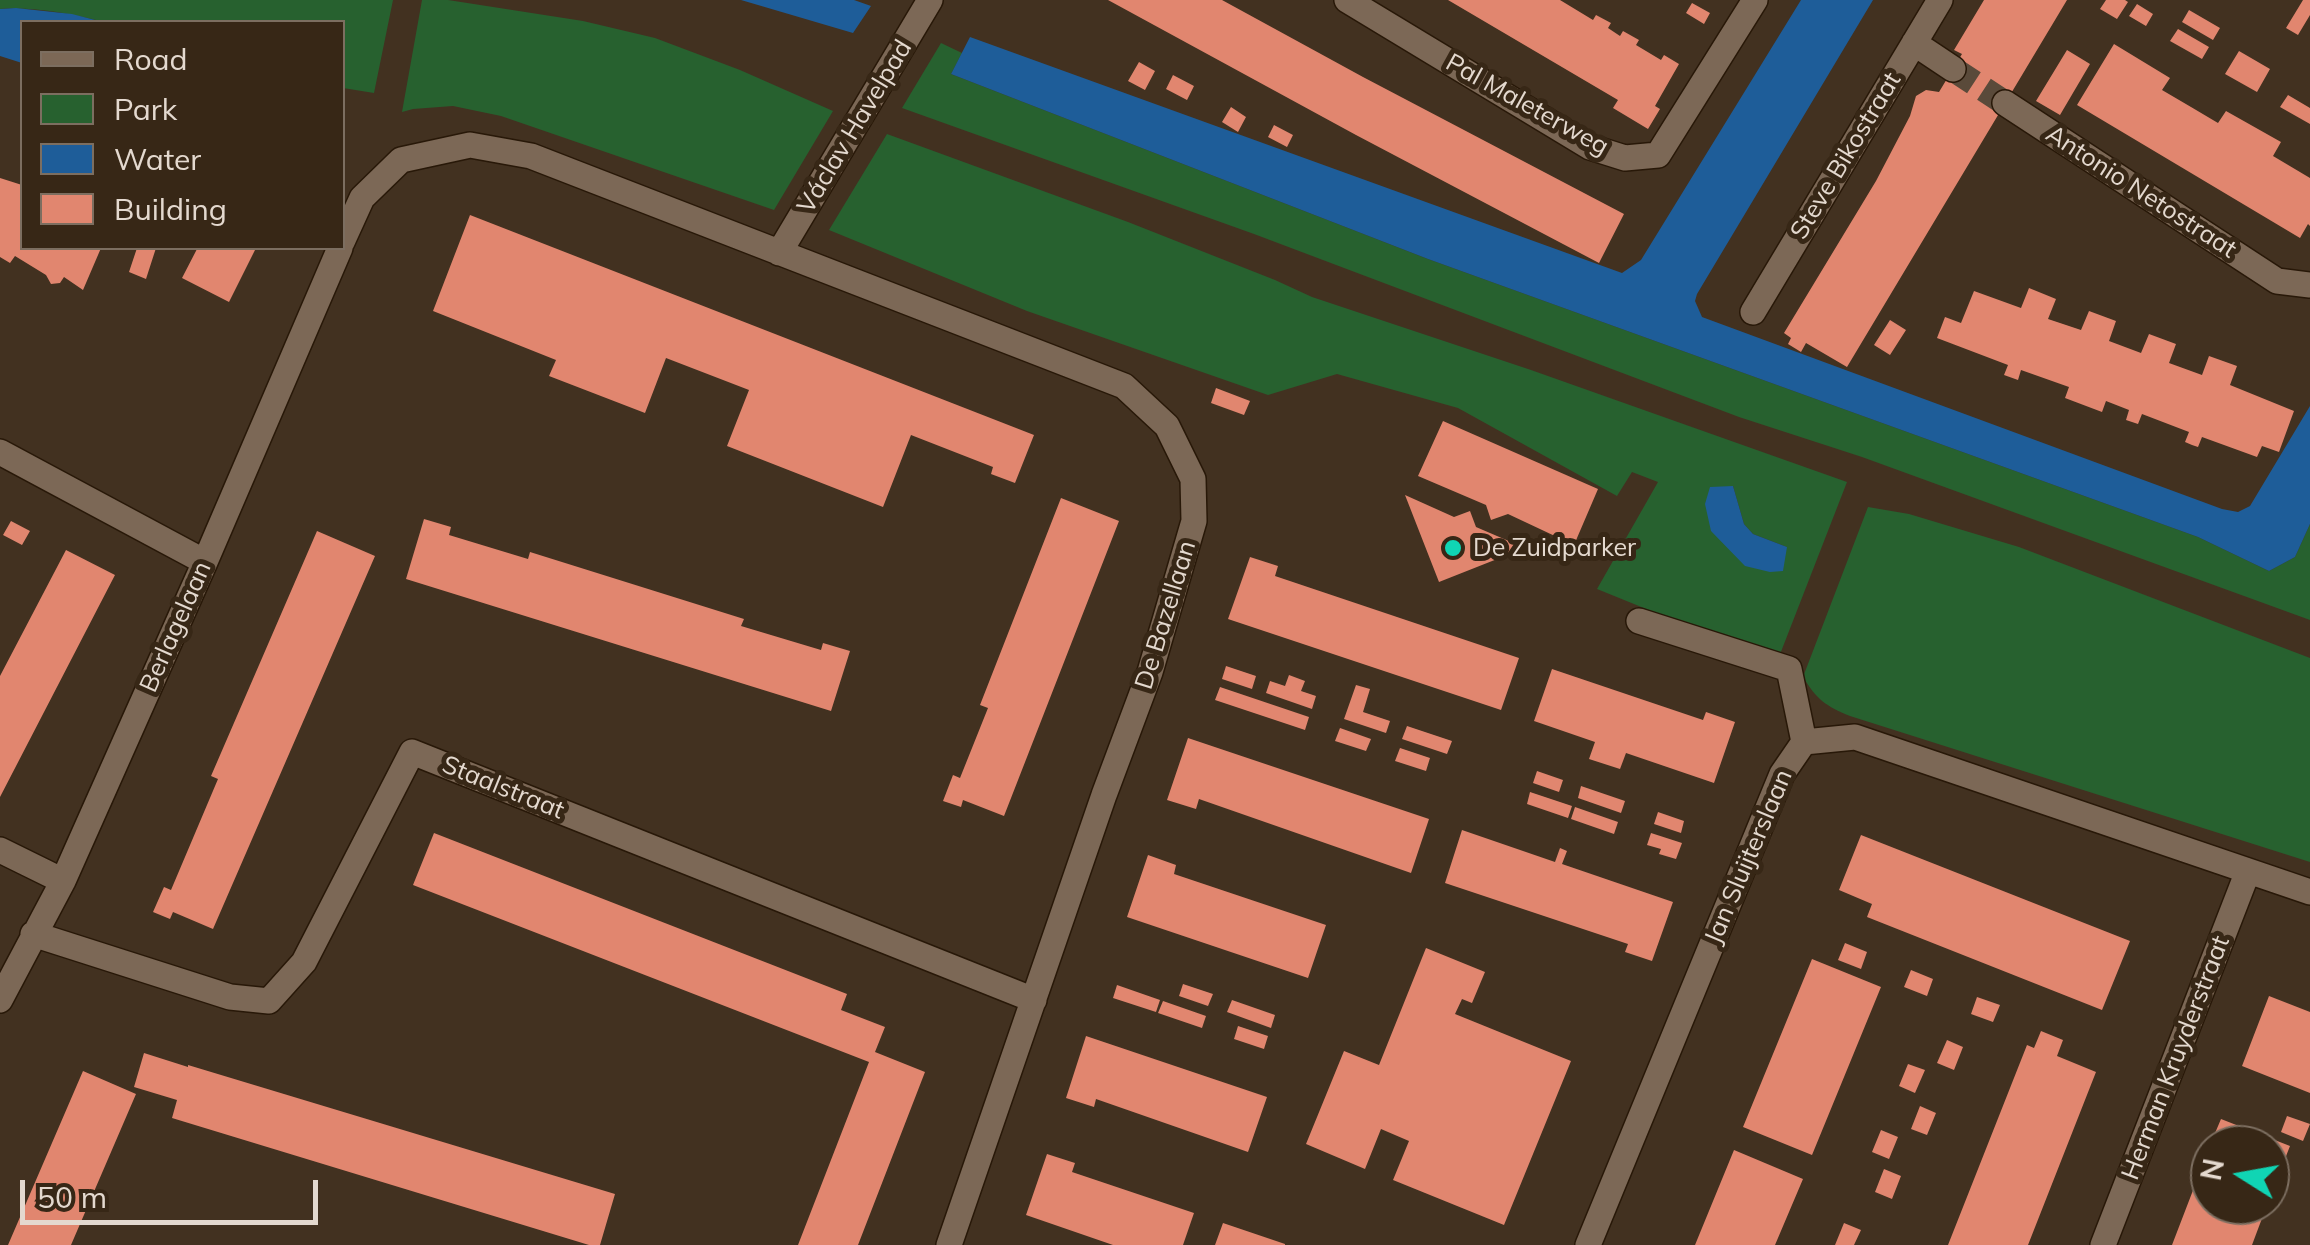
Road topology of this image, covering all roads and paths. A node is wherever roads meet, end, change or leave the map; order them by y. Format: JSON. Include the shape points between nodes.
{"nodes":[{"id":1,"x":930,"y":0,"type":"edge"},
{"id":2,"x":1347,"y":0,"type":"edge"},
{"id":3,"x":1755,"y":0,"type":"edge"},
{"id":4,"x":1940,"y":0,"type":"edge"},
{"id":5,"x":1914,"y":44,"type":"junction"},
{"id":6,"x":1953,"y":69,"type":"tunnel mouth"},
{"id":7,"x":2005,"y":103,"type":"tunnel mouth"},
{"id":8,"x":401,"y":160,"type":"joint"},
{"id":9,"x":345,"y":236,"type":"edge"},
{"id":10,"x":339,"y":250,"type":"edge"},
{"id":11,"x":779,"y":253,"type":"junction"},
{"id":12,"x":2310,"y":284,"type":"edge"},
{"id":13,"x":1753,"y":312,"type":"dead end"},
{"id":14,"x":0,"y":452,"type":"edge"},
{"id":15,"x":205,"y":562,"type":"junction"},
{"id":16,"x":1639,"y":621,"type":"dead end"},
{"id":17,"x":1804,"y":742,"type":"junction"},
{"id":18,"x":0,"y":850,"type":"edge"},
{"id":19,"x":2248,"y":871,"type":"junction"},
{"id":20,"x":63,"y":881,"type":"junction"},
{"id":21,"x":2310,"y":892,"type":"edge"},
{"id":22,"x":33,"y":934,"type":"junction"},
{"id":23,"x":0,"y":1000,"type":"edge"},
{"id":24,"x":1034,"y":1000,"type":"junction"},
{"id":25,"x":949,"y":1245,"type":"edge"},
{"id":26,"x":1588,"y":1245,"type":"edge"},
{"id":27,"x":2103,"y":1245,"type":"edge"}],
"edges":[{"from":1,"to":11,"type":"street","name":"Václav Havelpad"},
{"from":2,"to":3,"type":"street","name":"Pal Maleterweg","via":[[1590,147],[1625,158],[1658,155]]},
{"from":4,"to":5,"type":"street","name":"Steve Bikostraat"},
{"from":5,"to":6,"type":"street"},
{"from":5,"to":13,"type":"street","name":"Steve Bikostraat"},
{"from":7,"to":12,"type":"street","name":"Antonio Netostraat","via":[[2277,282]]},
{"from":8,"to":9,"type":"street","name":"Berlagelaan","via":[[362,198]]},
{"from":8,"to":11,"type":"street","name":"De Bazellaan","via":[[470,145],[532,156]]},
{"from":10,"to":15,"type":"street","name":"Berlagelaan"},
{"from":11,"to":24,"type":"street","name":"De Bazellaan","via":[[1124,386],[1167,426],[1193,479],[1194,522],[1154,662]]},
{"from":14,"to":15,"type":"street"},
{"from":15,"to":20,"type":"street","name":"Berlagelaan"},
{"from":16,"to":17,"type":"street","via":[[1789,668]]},
{"from":17,"to":19,"type":"street","name":"Jan Sluijterslaan","via":[[1855,738]]},
{"from":17,"to":26,"type":"street","name":"Jan Sluijterslaan","via":[[1782,774]]},
{"from":18,"to":20,"type":"street"},
{"from":19,"to":21,"type":"street","name":"Jan Sluijterslaan"},
{"from":19,"to":27,"type":"street","name":"Herman Kruyderstraat"},
{"from":20,"to":22,"type":"street","name":"Berlagelaan"},
{"from":22,"to":23,"type":"street","name":"Berlagelaan"},
{"from":22,"to":24,"type":"street","name":"Staalstraat","via":[[230,998],[270,1001],[304,962],[412,752]]},
{"from":24,"to":25,"type":"street","name":"De Bazellaan"}]}
